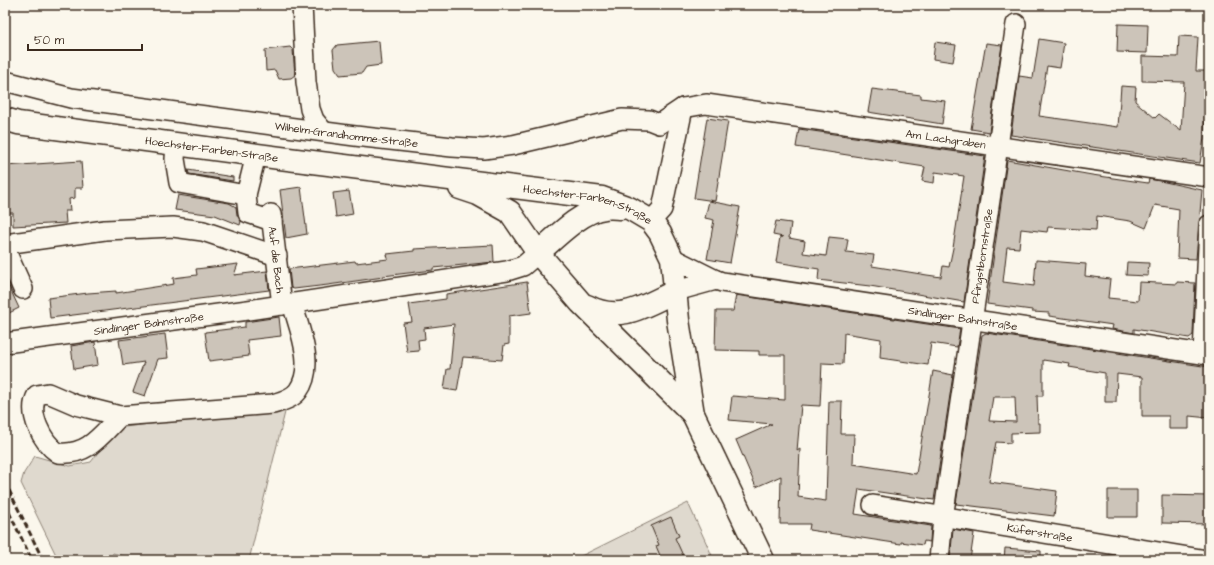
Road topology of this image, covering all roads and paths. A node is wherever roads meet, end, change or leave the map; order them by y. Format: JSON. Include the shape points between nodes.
{"nodes":[{"id":1,"x":302,"y":5,"type":"edge"},
{"id":2,"x":1016,"y":24,"type":"dead end"},
{"id":3,"x":5,"y":81,"type":"edge"},
{"id":4,"x":683,"y":108,"type":"junction"},
{"id":5,"x":5,"y":119,"type":"edge"},
{"id":6,"x":659,"y":124,"type":"junction"},
{"id":7,"x":323,"y":131,"type":"junction"},
{"id":8,"x":176,"y":144,"type":"junction"},
{"id":9,"x":997,"y":147,"type":"junction"},
{"id":10,"x":256,"y":155,"type":"junction"},
{"id":11,"x":671,"y":170,"type":"junction"},
{"id":12,"x":419,"y":176,"type":"junction"},
{"id":13,"x":1209,"y":177,"type":"edge"},
{"id":14,"x":246,"y":195,"type":"junction"},
{"id":15,"x":628,"y":208,"type":"junction"},
{"id":16,"x":575,"y":221,"type":"junction"},
{"id":17,"x":652,"y":221,"type":"junction"},
{"id":18,"x":1209,"y":224,"type":"edge"},
{"id":19,"x":5,"y":244,"type":"edge"},
{"id":20,"x":5,"y":250,"type":"edge"},
{"id":21,"x":538,"y":253,"type":"junction"},
{"id":22,"x":670,"y":254,"type":"junction"},
{"id":23,"x":277,"y":256,"type":"junction"},
{"id":24,"x":716,"y":280,"type":"junction"},
{"id":25,"x":23,"y":289,"type":"dead end"},
{"id":26,"x":676,"y":291,"type":"junction"},
{"id":27,"x":574,"y":296,"type":"junction"},
{"id":28,"x":287,"y":304,"type":"junction"},
{"id":29,"x":643,"y":306,"type":"junction"},
{"id":30,"x":973,"y":320,"type":"junction"},
{"id":31,"x":5,"y":343,"type":"edge"},
{"id":32,"x":1206,"y":354,"type":"edge"},
{"id":33,"x":693,"y":414,"type":"junction"},
{"id":34,"x":120,"y":416,"type":"dead end"},
{"id":35,"x":873,"y":505,"type":"dead end"},
{"id":36,"x":943,"y":518,"type":"junction"},
{"id":37,"x":763,"y":560,"type":"edge"},
{"id":38,"x":939,"y":560,"type":"edge"},
{"id":39,"x":1207,"y":560,"type":"edge"}],
"edges":[{"from":1,"to":7,"type":"street","via":[[310,109],[314,120]]},
{"from":2,"to":9,"type":"street","name":"Pfingstbornstraße"},
{"from":3,"to":7,"type":"street","name":"Wilhelm-Grandhomme-Straße","via":[[71,98]]},
{"from":4,"to":6,"type":"street"},
{"from":4,"to":9,"type":"street","name":"Am Lachgraben","via":[[706,104]]},
{"from":4,"to":11,"type":"street"},
{"from":5,"to":8,"type":"main road","name":"Hoechster-Farben-Straße","via":[[18,123]]},
{"from":6,"to":7,"type":"street","name":"Wilhelm-Grandhomme-Straße","via":[[649,120],[622,119],[513,145],[484,148],[452,148]]},
{"from":6,"to":11,"type":"street","via":[[670,142]]},
{"from":8,"to":10,"type":"main road","name":"Hoechster-Farben-Straße"},
{"from":8,"to":14,"type":"street","via":[[175,158],[179,183]]},
{"from":9,"to":13,"type":"street","name":"Am Lachgraben"},
{"from":9,"to":30,"type":"street","name":"Pfingstbornstraße"},
{"from":10,"to":12,"type":"main road","name":"Hoechster-Farben-Straße"},
{"from":10,"to":14,"type":"street"},
{"from":11,"to":17,"type":"street","via":[[662,209]]},
{"from":12,"to":15,"type":"main road","name":"Hoechster-Farben-Straße","via":[[602,198]]},
{"from":12,"to":21,"type":"main road","name":"Hoechster-Farben-Straße","via":[[478,194],[510,212]]},
{"from":14,"to":23,"type":"street","name":"Auf die Bach","via":[[248,213],[272,218]]},
{"from":15,"to":16,"type":"main road","via":[[604,208]]},
{"from":15,"to":17,"type":"main road","name":"Hoechster-Farben-Straße"},
{"from":16,"to":21,"type":"main road"},
{"from":16,"to":27,"type":"main road","via":[[564,241],[561,255],[561,270]]},
{"from":17,"to":22,"type":"main road","name":"Hoechster-Farben-Straße"},
{"from":18,"to":32,"type":"street"},
{"from":19,"to":23,"type":"street","via":[[105,230],[173,226],[203,231]]},
{"from":20,"to":25,"type":"street"},
{"from":21,"to":27,"type":"main road","name":"Hoechster-Farben-Straße"},
{"from":21,"to":28,"type":"street","name":"Sindlinger Bahnstraße","via":[[523,266],[507,271]]},
{"from":22,"to":24,"type":"street","name":"Sindlinger Bahnstraße"},
{"from":22,"to":26,"type":"main road","name":"Hoechster-Farben-Straße"},
{"from":22,"to":29,"type":"main road","via":[[662,286]]},
{"from":23,"to":28,"type":"street","name":"Auf die Bach"},
{"from":24,"to":26,"type":"street","name":"Sindlinger Bahnstraße"},
{"from":24,"to":30,"type":"street","name":"Sindlinger Bahnstraße"},
{"from":26,"to":29,"type":"main road"},
{"from":26,"to":33,"type":"main road","name":"Hoechster-Farben-Straße"},
{"from":27,"to":29,"type":"main road","via":[[598,312],[610,314],[622,314]]},
{"from":27,"to":33,"type":"main road","name":"Hoechster-Farben-Straße"},
{"from":28,"to":31,"type":"street","name":"Sindlinger Bahnstraße"},
{"from":28,"to":34,"type":"street","via":[[305,351],[305,374],[298,391],[290,398],[273,404]]},
{"from":30,"to":32,"type":"street","name":"Sindlinger Bahnstraße"},
{"from":30,"to":36,"type":"street","name":"Pfingstbornstraße"},
{"from":33,"to":37,"type":"main road","name":"Hoechster-Farben-Straße"},
{"from":35,"to":36,"type":"street","name":"Küferstraße"},
{"from":36,"to":38,"type":"street","name":"Pfingstbornstraße"},
{"from":36,"to":39,"type":"street","name":"Küferstraße"}]}
